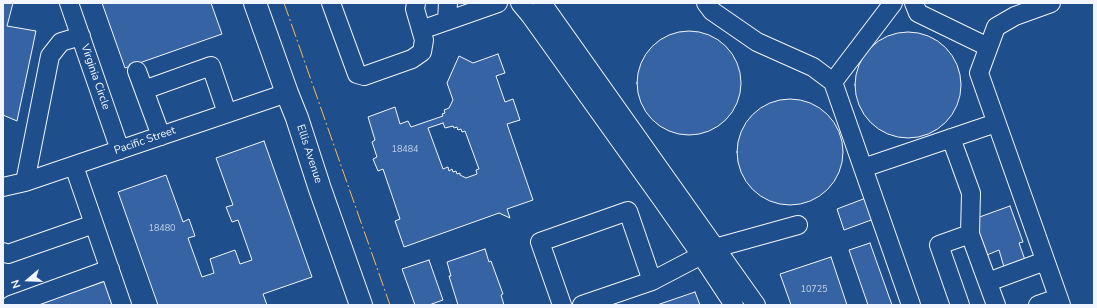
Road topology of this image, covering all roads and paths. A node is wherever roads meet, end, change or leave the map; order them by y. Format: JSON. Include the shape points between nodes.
{"nodes":[{"id":1,"x":69,"y":3,"type":"edge"},
{"id":2,"x":255,"y":3,"type":"edge"},
{"id":3,"x":331,"y":3,"type":"edge"},
{"id":4,"x":416,"y":3,"type":"edge"},
{"id":5,"x":448,"y":3,"type":"edge"},
{"id":6,"x":542,"y":3,"type":"edge"},
{"id":7,"x":706,"y":3,"type":"edge"},
{"id":8,"x":893,"y":3,"type":"edge"},
{"id":9,"x":914,"y":3,"type":"edge"},
{"id":10,"x":1051,"y":3,"type":"edge"},
{"id":11,"x":492,"y":4,"type":"edge"},
{"id":12,"x":521,"y":4,"type":"edge"},
{"id":13,"x":447,"y":21,"type":"junction"},
{"id":14,"x":421,"y":30,"type":"junction"},
{"id":15,"x":81,"y":36,"type":"junction"},
{"id":16,"x":988,"y":47,"type":"junction"},
{"id":17,"x":137,"y":70,"type":"dead end"},
{"id":18,"x":833,"y":82,"type":"junction"},
{"id":19,"x":144,"y":90,"type":"junction"},
{"id":20,"x":287,"y":93,"type":"junction"},
{"id":21,"x":227,"y":113,"type":"junction"},
{"id":22,"x":996,"y":123,"type":"junction"},
{"id":23,"x":161,"y":136,"type":"junction"},
{"id":24,"x":951,"y":138,"type":"junction"},
{"id":25,"x":120,"y":150,"type":"junction"},
{"id":26,"x":74,"y":166,"type":"junction"},
{"id":27,"x":863,"y":168,"type":"junction"},
{"id":28,"x":25,"y":182,"type":"junction"},
{"id":29,"x":3,"y":187,"type":"edge"},
{"id":30,"x":94,"y":224,"type":"junction"},
{"id":31,"x":798,"y":225,"type":"dead end"},
{"id":32,"x":970,"y":234,"type":"junction"},
{"id":33,"x":3,"y":252,"type":"edge"},
{"id":34,"x":708,"y":252,"type":"junction"},
{"id":35,"x":1045,"y":261,"type":"junction"},
{"id":36,"x":110,"y":269,"type":"junction"},
{"id":37,"x":652,"y":281,"type":"junction"},
{"id":38,"x":988,"y":282,"type":"junction"},
{"id":39,"x":1059,"y":301,"type":"edge"},
{"id":40,"x":593,"y":303,"type":"edge"},
{"id":41,"x":11,"y":305,"type":"edge"},
{"id":42,"x":122,"y":305,"type":"edge"},
{"id":43,"x":361,"y":305,"type":"edge"},
{"id":44,"x":562,"y":305,"type":"edge"},
{"id":45,"x":734,"y":305,"type":"edge"},
{"id":46,"x":756,"y":305,"type":"edge"},
{"id":47,"x":911,"y":305,"type":"edge"},
{"id":48,"x":960,"y":305,"type":"edge"},
{"id":49,"x":996,"y":305,"type":"edge"},
{"id":50,"x":1038,"y":305,"type":"edge"}],
"edges":[{"from":1,"to":15,"type":"street","name":"Virginia Circle"},
{"from":2,"to":20,"type":"main road","name":"Ellis Avenue"},
{"from":3,"to":14,"type":"street","via":[[357,74],[364,76],[412,59],[422,52],[424,40]]},
{"from":4,"to":14,"type":"street","via":[[415,9]]},
{"from":5,"to":13,"type":"street"},
{"from":6,"to":34,"type":"street","via":[[672,185]]},
{"from":7,"to":18,"type":"street","via":[[712,11],[757,42],[813,67]]},
{"from":8,"to":18,"type":"street"},
{"from":9,"to":16,"type":"street","via":[[918,13]]},
{"from":10,"to":16,"type":"street","via":[[1015,16],[996,27]]},
{"from":11,"to":13,"type":"street"},
{"from":12,"to":34,"type":"street"},
{"from":13,"to":14,"type":"street"},
{"from":15,"to":25,"type":"street","name":"Virginia Circle"},
{"from":15,"to":28,"type":"street","via":[[61,42],[50,56]]},
{"from":16,"to":22,"type":"street","via":[[979,73]]},
{"from":17,"to":19,"type":"street"},
{"from":18,"to":27,"type":"street"},
{"from":19,"to":21,"type":"street","via":[[211,66]]},
{"from":19,"to":23,"type":"street"},
{"from":20,"to":21,"type":"street","name":"Pacific Street"},
{"from":20,"to":43,"type":"main road","name":"Ellis Avenue"},
{"from":21,"to":23,"type":"street","name":"Pacific Street"},
{"from":22,"to":24,"type":"street"},
{"from":22,"to":35,"type":"street"},
{"from":23,"to":25,"type":"street","name":"Pacific Street"},
{"from":24,"to":27,"type":"street"},
{"from":24,"to":32,"type":"street","via":[[971,193]]},
{"from":25,"to":26,"type":"street","name":"Pacific Street"},
{"from":26,"to":28,"type":"street","name":"Pacific Street"},
{"from":26,"to":30,"type":"street"},
{"from":27,"to":47,"type":"street"},
{"from":28,"to":29,"type":"street","name":"Pacific Street"},
{"from":30,"to":33,"type":"street","via":[[8,254]]},
{"from":30,"to":36,"type":"street"},
{"from":31,"to":34,"type":"street"},
{"from":32,"to":38,"type":"street"},
{"from":32,"to":48,"type":"street","via":[[939,245]]},
{"from":34,"to":37,"type":"street"},
{"from":34,"to":45,"type":"street"},
{"from":34,"to":46,"type":"street"},
{"from":35,"to":38,"type":"street"},
{"from":35,"to":39,"type":"street"},
{"from":36,"to":41,"type":"street"},
{"from":36,"to":42,"type":"street"},
{"from":37,"to":40,"type":"street"},
{"from":37,"to":44,"type":"street","via":[[628,211],[540,242]]},
{"from":38,"to":49,"type":"street"},
{"from":39,"to":50,"type":"street"}]}
